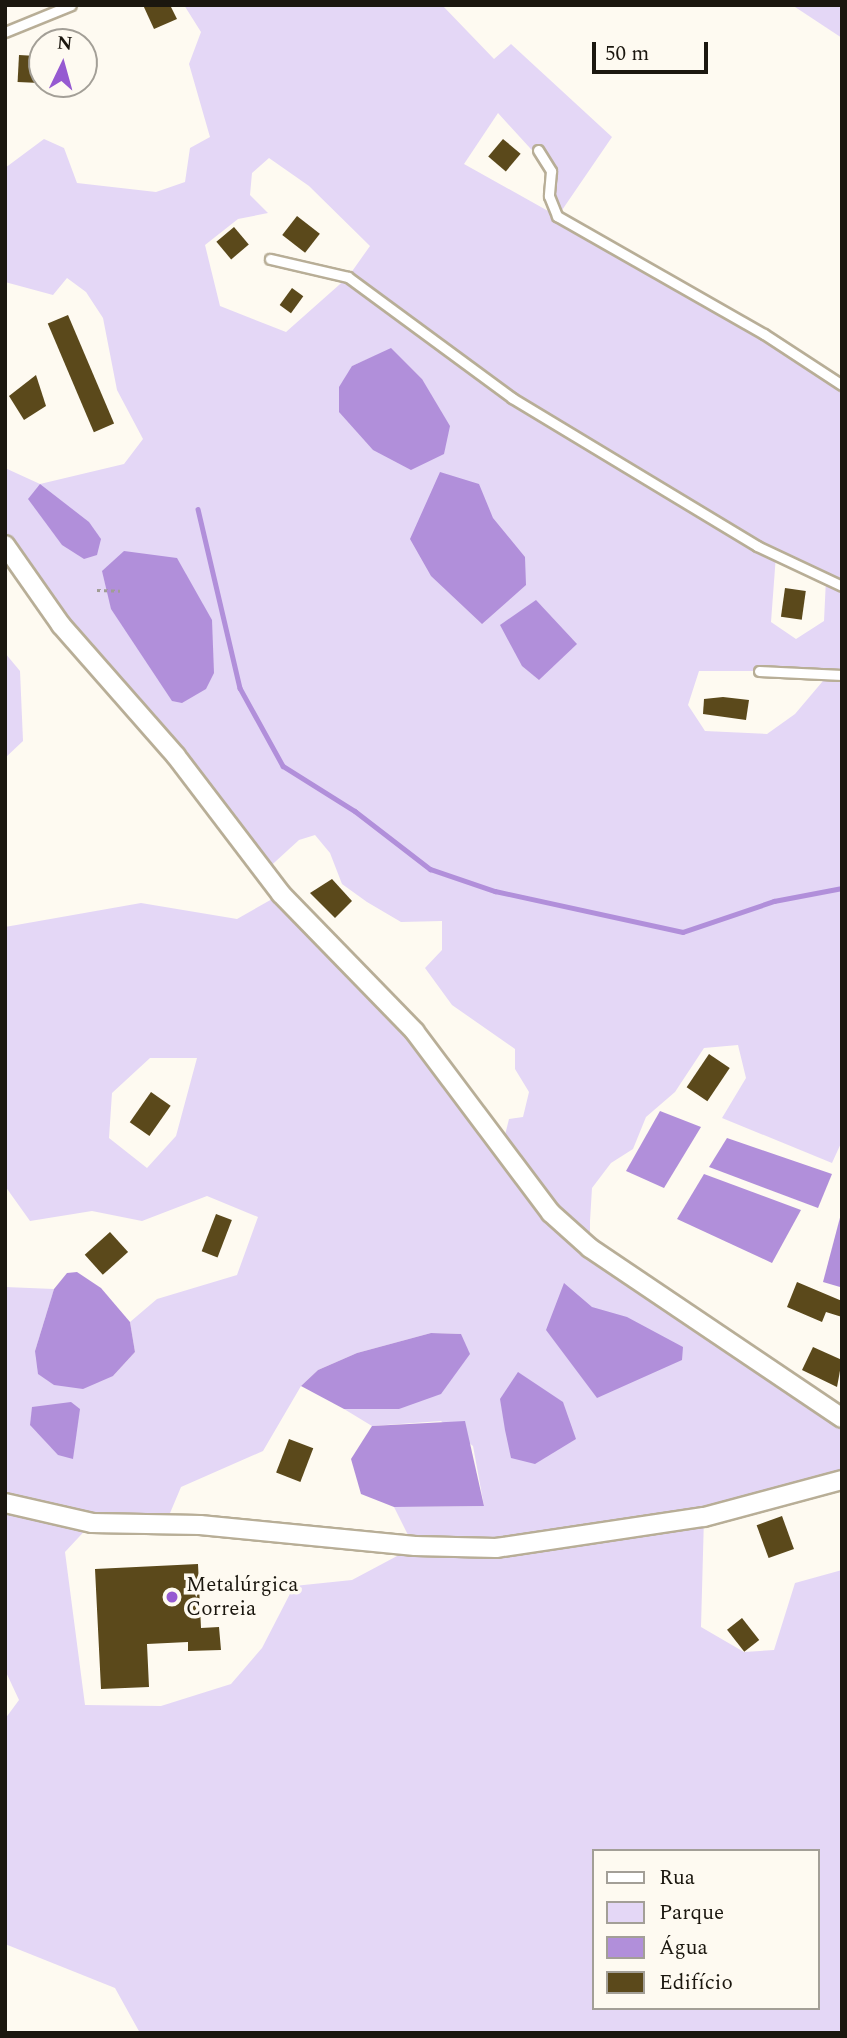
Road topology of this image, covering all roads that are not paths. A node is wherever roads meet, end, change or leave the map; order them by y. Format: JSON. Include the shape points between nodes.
{"nodes":[{"id":1,"x":71,"y":5,"type":"edge"},
{"id":2,"x":5,"y":32,"type":"edge"},
{"id":3,"x":538,"y":150,"type":"dead end"},
{"id":4,"x":270,"y":259,"type":"dead end"},
{"id":5,"x":842,"y":385,"type":"edge"},
{"id":6,"x":5,"y":545,"type":"edge"},
{"id":7,"x":842,"y":586,"type":"edge"},
{"id":8,"x":758,"y":671,"type":"dead end"},
{"id":9,"x":842,"y":675,"type":"edge"},
{"id":10,"x":842,"y":1418,"type":"edge"},
{"id":11,"x":842,"y":1480,"type":"edge"},
{"id":12,"x":5,"y":1503,"type":"edge"}],
"edges":[{"from":1,"to":2,"type":"lane"},
{"from":3,"to":5,"type":"lane","via":[[551,171],[549,196],[557,216],[764,334]]},
{"from":4,"to":7,"type":"lane","via":[[348,277],[512,398],[757,545]]},
{"from":6,"to":10,"type":"street","via":[[61,625],[176,756],[281,894],[415,1032],[551,1213],[590,1248]]},
{"from":8,"to":9,"type":"lane"},
{"from":11,"to":12,"type":"street","via":[[704,1517],[496,1548],[415,1546],[200,1525],[92,1523]]}]}
